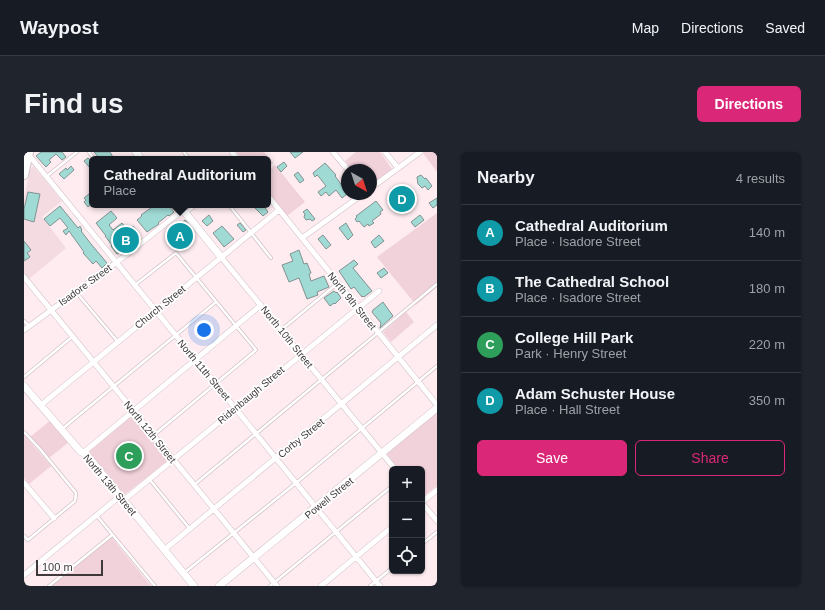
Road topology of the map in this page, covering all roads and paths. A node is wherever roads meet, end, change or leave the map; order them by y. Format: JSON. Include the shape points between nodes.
{"nodes":[{"id":1,"x":76,"y":152,"type":"edge"},
{"id":2,"x":333,"y":152,"type":"edge"},
{"id":3,"x":385,"y":152,"type":"edge"},
{"id":4,"x":420,"y":152,"type":"edge"},
{"id":5,"x":28,"y":154,"type":"edge"},
{"id":6,"x":343,"y":164,"type":"edge"},
{"id":7,"x":398,"y":168,"type":"junction"},
{"id":8,"x":24,"y":175,"type":"edge"},
{"id":9,"x":47,"y":176,"type":"junction"},
{"id":10,"x":377,"y":184,"type":"edge"},
{"id":11,"x":271,"y":200,"type":"edge"},
{"id":12,"x":355,"y":200,"type":"edge"},
{"id":13,"x":231,"y":208,"type":"edge"},
{"id":14,"x":183,"y":209,"type":"edge"},
{"id":15,"x":279,"y":210,"type":"junction"},
{"id":16,"x":251,"y":233,"type":"junction"},
{"id":17,"x":302,"y":238,"type":"junction"},
{"id":18,"x":221,"y":257,"type":"junction"},
{"id":19,"x":271,"y":258,"type":"dead end"},
{"id":20,"x":117,"y":262,"type":"junction"},
{"id":21,"x":24,"y":277,"type":"edge"},
{"id":22,"x":196,"y":278,"type":"junction"},
{"id":23,"x":338,"y":282,"type":"junction"},
{"id":24,"x":437,"y":284,"type":"edge"},
{"id":25,"x":135,"y":286,"type":"junction"},
{"id":26,"x":380,"y":291,"type":"dead end"},
{"id":27,"x":76,"y":292,"type":"junction"},
{"id":28,"x":216,"y":302,"type":"junction"},
{"id":29,"x":261,"y":305,"type":"junction"},
{"id":30,"x":359,"y":308,"type":"junction"},
{"id":31,"x":51,"y":310,"type":"junction"},
{"id":32,"x":156,"y":311,"type":"junction"},
{"id":33,"x":24,"y":321,"type":"edge"},
{"id":34,"x":437,"y":325,"type":"edge"},
{"id":35,"x":236,"y":326,"type":"junction"},
{"id":36,"x":26,"y":328,"type":"edge"},
{"id":37,"x":281,"y":330,"type":"junction"},
{"id":38,"x":378,"y":333,"type":"junction"},
{"id":39,"x":175,"y":335,"type":"junction"},
{"id":40,"x":73,"y":337,"type":"junction"},
{"id":41,"x":118,"y":342,"type":"junction"},
{"id":42,"x":301,"y":354,"type":"junction"},
{"id":43,"x":398,"y":357,"type":"junction"},
{"id":44,"x":196,"y":359,"type":"junction"},
{"id":45,"x":93,"y":362,"type":"junction"},
{"id":46,"x":437,"y":366,"type":"edge"},
{"id":47,"x":24,"y":377,"type":"edge"},
{"id":48,"x":321,"y":379,"type":"junction"},
{"id":49,"x":418,"y":382,"type":"junction"},
{"id":50,"x":216,"y":384,"type":"junction"},
{"id":51,"x":24,"y":386,"type":"edge"},
{"id":52,"x":113,"y":386,"type":"junction"},
{"id":53,"x":342,"y":404,"type":"junction"},
{"id":54,"x":41,"y":405,"type":"junction"},
{"id":55,"x":437,"y":405,"type":"edge"},
{"id":56,"x":236,"y":408,"type":"junction"},
{"id":57,"x":437,"y":408,"type":"edge"},
{"id":58,"x":134,"y":411,"type":"junction"},
{"id":59,"x":62,"y":429,"type":"junction"},
{"id":60,"x":362,"y":429,"type":"junction"},
{"id":61,"x":24,"y":432,"type":"edge"},
{"id":62,"x":256,"y":433,"type":"junction"},
{"id":63,"x":153,"y":436,"type":"junction"},
{"id":64,"x":84,"y":452,"type":"junction"},
{"id":65,"x":382,"y":454,"type":"junction"},
{"id":66,"x":276,"y":458,"type":"junction"},
{"id":67,"x":173,"y":460,"type":"junction"},
{"id":68,"x":392,"y":466,"type":"edge"},
{"id":69,"x":150,"y":479,"type":"junction"},
{"id":70,"x":24,"y":483,"type":"edge"},
{"id":71,"x":296,"y":483,"type":"junction"},
{"id":72,"x":194,"y":485,"type":"junction"},
{"id":73,"x":389,"y":489,"type":"edge"},
{"id":74,"x":437,"y":490,"type":"edge"},
{"id":75,"x":122,"y":498,"type":"junction"},
{"id":76,"x":423,"y":502,"type":"edge"},
{"id":77,"x":425,"y":507,"type":"edge"},
{"id":78,"x":317,"y":508,"type":"junction"},
{"id":79,"x":214,"y":509,"type":"junction"},
{"id":80,"x":96,"y":515,"type":"junction"},
{"id":81,"x":54,"y":518,"type":"junction"},
{"id":82,"x":437,"y":521,"type":"edge"},
{"id":83,"x":190,"y":529,"type":"junction"},
{"id":84,"x":389,"y":529,"type":"edge"},
{"id":85,"x":337,"y":532,"type":"junction"},
{"id":86,"x":437,"y":532,"type":"edge"},
{"id":87,"x":234,"y":533,"type":"junction"},
{"id":88,"x":112,"y":535,"type":"junction"},
{"id":89,"x":24,"y":536,"type":"edge"},
{"id":90,"x":425,"y":542,"type":"edge"},
{"id":91,"x":164,"y":550,"type":"junction"},
{"id":92,"x":357,"y":556,"type":"junction"},
{"id":93,"x":254,"y":558,"type":"junction"},
{"id":94,"x":389,"y":570,"type":"edge"},
{"id":95,"x":184,"y":573,"type":"junction"},
{"id":96,"x":24,"y":575,"type":"edge"},
{"id":97,"x":376,"y":581,"type":"junction"},
{"id":98,"x":274,"y":585,"type":"edge"},
{"id":99,"x":49,"y":586,"type":"edge"},
{"id":100,"x":155,"y":586,"type":"edge"},
{"id":101,"x":194,"y":586,"type":"edge"},
{"id":102,"x":219,"y":586,"type":"edge"},
{"id":103,"x":321,"y":586,"type":"edge"},
{"id":104,"x":370,"y":586,"type":"edge"},
{"id":105,"x":380,"y":586,"type":"edge"}],
"edges":[{"from":1,"to":9,"type":"lane"},
{"from":2,"to":6,"type":"street"},
{"from":3,"to":7,"type":"street"},
{"from":4,"to":7,"type":"street"},
{"from":5,"to":8,"type":"main road"},
{"from":5,"to":9,"type":"street","name":"North 11th Street"},
{"from":7,"to":10,"type":"street"},
{"from":9,"to":20,"type":"street","name":"North 11th Street"},
{"from":11,"to":15,"type":"street","name":"North 9th Street"},
{"from":12,"to":17,"type":"street"},
{"from":13,"to":16,"type":"lane"},
{"from":14,"to":18,"type":"street","name":"North 10th Street"},
{"from":14,"to":20,"type":"street","name":"Isadore Street"},
{"from":15,"to":16,"type":"street","name":"Church Street"},
{"from":15,"to":17,"type":"street","name":"North 9th Street"},
{"from":16,"to":18,"type":"street","name":"Church Street"},
{"from":16,"to":19,"type":"lane"},
{"from":17,"to":23,"type":"street","name":"North 9th Street"},
{"from":18,"to":22,"type":"street","name":"Church Street"},
{"from":18,"to":29,"type":"street","name":"North 10th Street"},
{"from":20,"to":25,"type":"street","name":"North 11th Street"},
{"from":20,"to":27,"type":"street","name":"Isadore Street"},
{"from":21,"to":31,"type":"street","name":"North 12th Street"},
{"from":22,"to":25,"type":"lane","via":[[176,253]]},
{"from":22,"to":28,"type":"lane"},
{"from":22,"to":32,"type":"street","name":"Church Street"},
{"from":23,"to":30,"type":"street","name":"North 9th Street"},
{"from":23,"to":37,"type":"lane"},
{"from":24,"to":38,"type":"lane"},
{"from":25,"to":32,"type":"street","name":"North 11th Street"},
{"from":26,"to":30,"type":"street","name":"Ridenbaugh Street"},
{"from":27,"to":31,"type":"street","name":"Isadore Street"},
{"from":27,"to":41,"type":"lane"},
{"from":28,"to":35,"type":"lane"},
{"from":28,"to":39,"type":"lane"},
{"from":29,"to":35,"type":"street"},
{"from":29,"to":37,"type":"street","name":"North 10th Street"},
{"from":30,"to":38,"type":"street","name":"North 9th Street"},
{"from":30,"to":42,"type":"street","name":"Ridenbaugh Street"},
{"from":31,"to":36,"type":"street","name":"Isadore Street"},
{"from":31,"to":40,"type":"street","name":"North 12th Street"},
{"from":32,"to":39,"type":"street","name":"North 11th Street"},
{"from":32,"to":41,"type":"street","name":"Church Street"},
{"from":33,"to":36,"type":"lane"},
{"from":34,"to":43,"type":"street","name":"Corby Street"},
{"from":35,"to":44,"type":"street"},
{"from":35,"to":50,"type":"lane","via":[[256,350]]},
{"from":37,"to":42,"type":"street","name":"North 10th Street"},
{"from":38,"to":43,"type":"street","name":"North 9th Street"},
{"from":38,"to":48,"type":"lane"},
{"from":39,"to":44,"type":"street","name":"North 11th Street"},
{"from":39,"to":52,"type":"lane"},
{"from":40,"to":45,"type":"street","name":"North 12th Street"},
{"from":40,"to":47,"type":"lane"},
{"from":41,"to":45,"type":"street","name":"Church Street"},
{"from":42,"to":48,"type":"street","name":"North 10th Street"},
{"from":42,"to":56,"type":"street","name":"Ridenbaugh Street"},
{"from":43,"to":49,"type":"street","name":"North 9th Street"},
{"from":43,"to":53,"type":"street","name":"Corby Street"},
{"from":44,"to":50,"type":"street","name":"North 11th Street"},
{"from":44,"to":58,"type":"street"},
{"from":45,"to":52,"type":"street","name":"North 12th Street"},
{"from":45,"to":54,"type":"street","name":"Church Street"},
{"from":46,"to":49,"type":"lane"},
{"from":48,"to":53,"type":"street","name":"North 10th Street"},
{"from":48,"to":62,"type":"lane"},
{"from":49,"to":55,"type":"street","name":"North 9th Street"},
{"from":49,"to":60,"type":"lane"},
{"from":50,"to":56,"type":"street","name":"North 11th Street"},
{"from":50,"to":63,"type":"lane"},
{"from":51,"to":54,"type":"street","name":"North 13th Street"},
{"from":52,"to":58,"type":"street","name":"North 12th Street"},
{"from":52,"to":59,"type":"lane"},
{"from":53,"to":60,"type":"street","name":"North 10th Street"},
{"from":53,"to":66,"type":"street","name":"Corby Street"},
{"from":54,"to":59,"type":"street","name":"North 13th Street"},
{"from":56,"to":62,"type":"street","name":"North 11th Street"},
{"from":56,"to":67,"type":"street","name":"Ridenbaugh Street"},
{"from":57,"to":65,"type":"street","name":"Powell Street"},
{"from":58,"to":63,"type":"street","name":"North 12th Street"},
{"from":58,"to":64,"type":"street"},
{"from":59,"to":64,"type":"street","name":"North 13th Street","via":[[80,451]]},
{"from":60,"to":65,"type":"street","name":"North 10th Street"},
{"from":60,"to":71,"type":"lane"},
{"from":61,"to":81,"type":"lane","via":[[76,493],[75,501]]},
{"from":62,"to":66,"type":"street","name":"North 11th Street"},
{"from":62,"to":72,"type":"lane"},
{"from":63,"to":67,"type":"street","name":"North 12th Street"},
{"from":64,"to":75,"type":"street","name":"North 13th Street"},
{"from":65,"to":68,"type":"street","name":"North 10th Street"},
{"from":65,"to":78,"type":"street","name":"Powell Street"},
{"from":66,"to":71,"type":"street","name":"North 11th Street"},
{"from":66,"to":79,"type":"street","name":"Corby Street"},
{"from":67,"to":69,"type":"street","name":"Ridenbaugh Street"},
{"from":67,"to":72,"type":"street","name":"North 12th Street"},
{"from":69,"to":75,"type":"street","name":"Ridenbaugh Street"},
{"from":69,"to":83,"type":"lane"},
{"from":70,"to":81,"type":"street"},
{"from":71,"to":78,"type":"street","name":"North 11th Street"},
{"from":71,"to":87,"type":"lane"},
{"from":72,"to":79,"type":"street","name":"North 12th Street"},
{"from":73,"to":85,"type":"lane"},
{"from":74,"to":76,"type":"street"},
{"from":75,"to":80,"type":"street","name":"Ridenbaugh Street"},
{"from":75,"to":91,"type":"street","name":"North 13th Street"},
{"from":77,"to":82,"type":"street"},
{"from":78,"to":85,"type":"street","name":"North 11th Street"},
{"from":78,"to":93,"type":"street","name":"Powell Street"},
{"from":79,"to":83,"type":"street","name":"Corby Street"},
{"from":79,"to":87,"type":"street","name":"North 12th Street"},
{"from":80,"to":88,"type":"lane"},
{"from":80,"to":96,"type":"street","name":"Ridenbaugh Street"},
{"from":81,"to":89,"type":"lane","via":[[28,540]]},
{"from":83,"to":91,"type":"street","name":"Corby Street"},
{"from":84,"to":92,"type":"street"},
{"from":85,"to":92,"type":"street","name":"North 11th Street"},
{"from":85,"to":98,"type":"lane"},
{"from":86,"to":90,"type":"lane"},
{"from":87,"to":93,"type":"street","name":"North 12th Street"},
{"from":87,"to":95,"type":"lane"},
{"from":88,"to":99,"type":"lane"},
{"from":88,"to":100,"type":"lane"},
{"from":91,"to":95,"type":"street","name":"North 13th Street"},
{"from":92,"to":97,"type":"street","name":"North 11th Street"},
{"from":92,"to":103,"type":"street"},
{"from":93,"to":98,"type":"street","name":"North 12th Street"},
{"from":93,"to":102,"type":"street","name":"Powell Street"},
{"from":94,"to":97,"type":"lane"},
{"from":95,"to":101,"type":"street","name":"North 13th Street"},
{"from":97,"to":104,"type":"lane"},
{"from":97,"to":105,"type":"street","name":"North 11th Street"}]}
